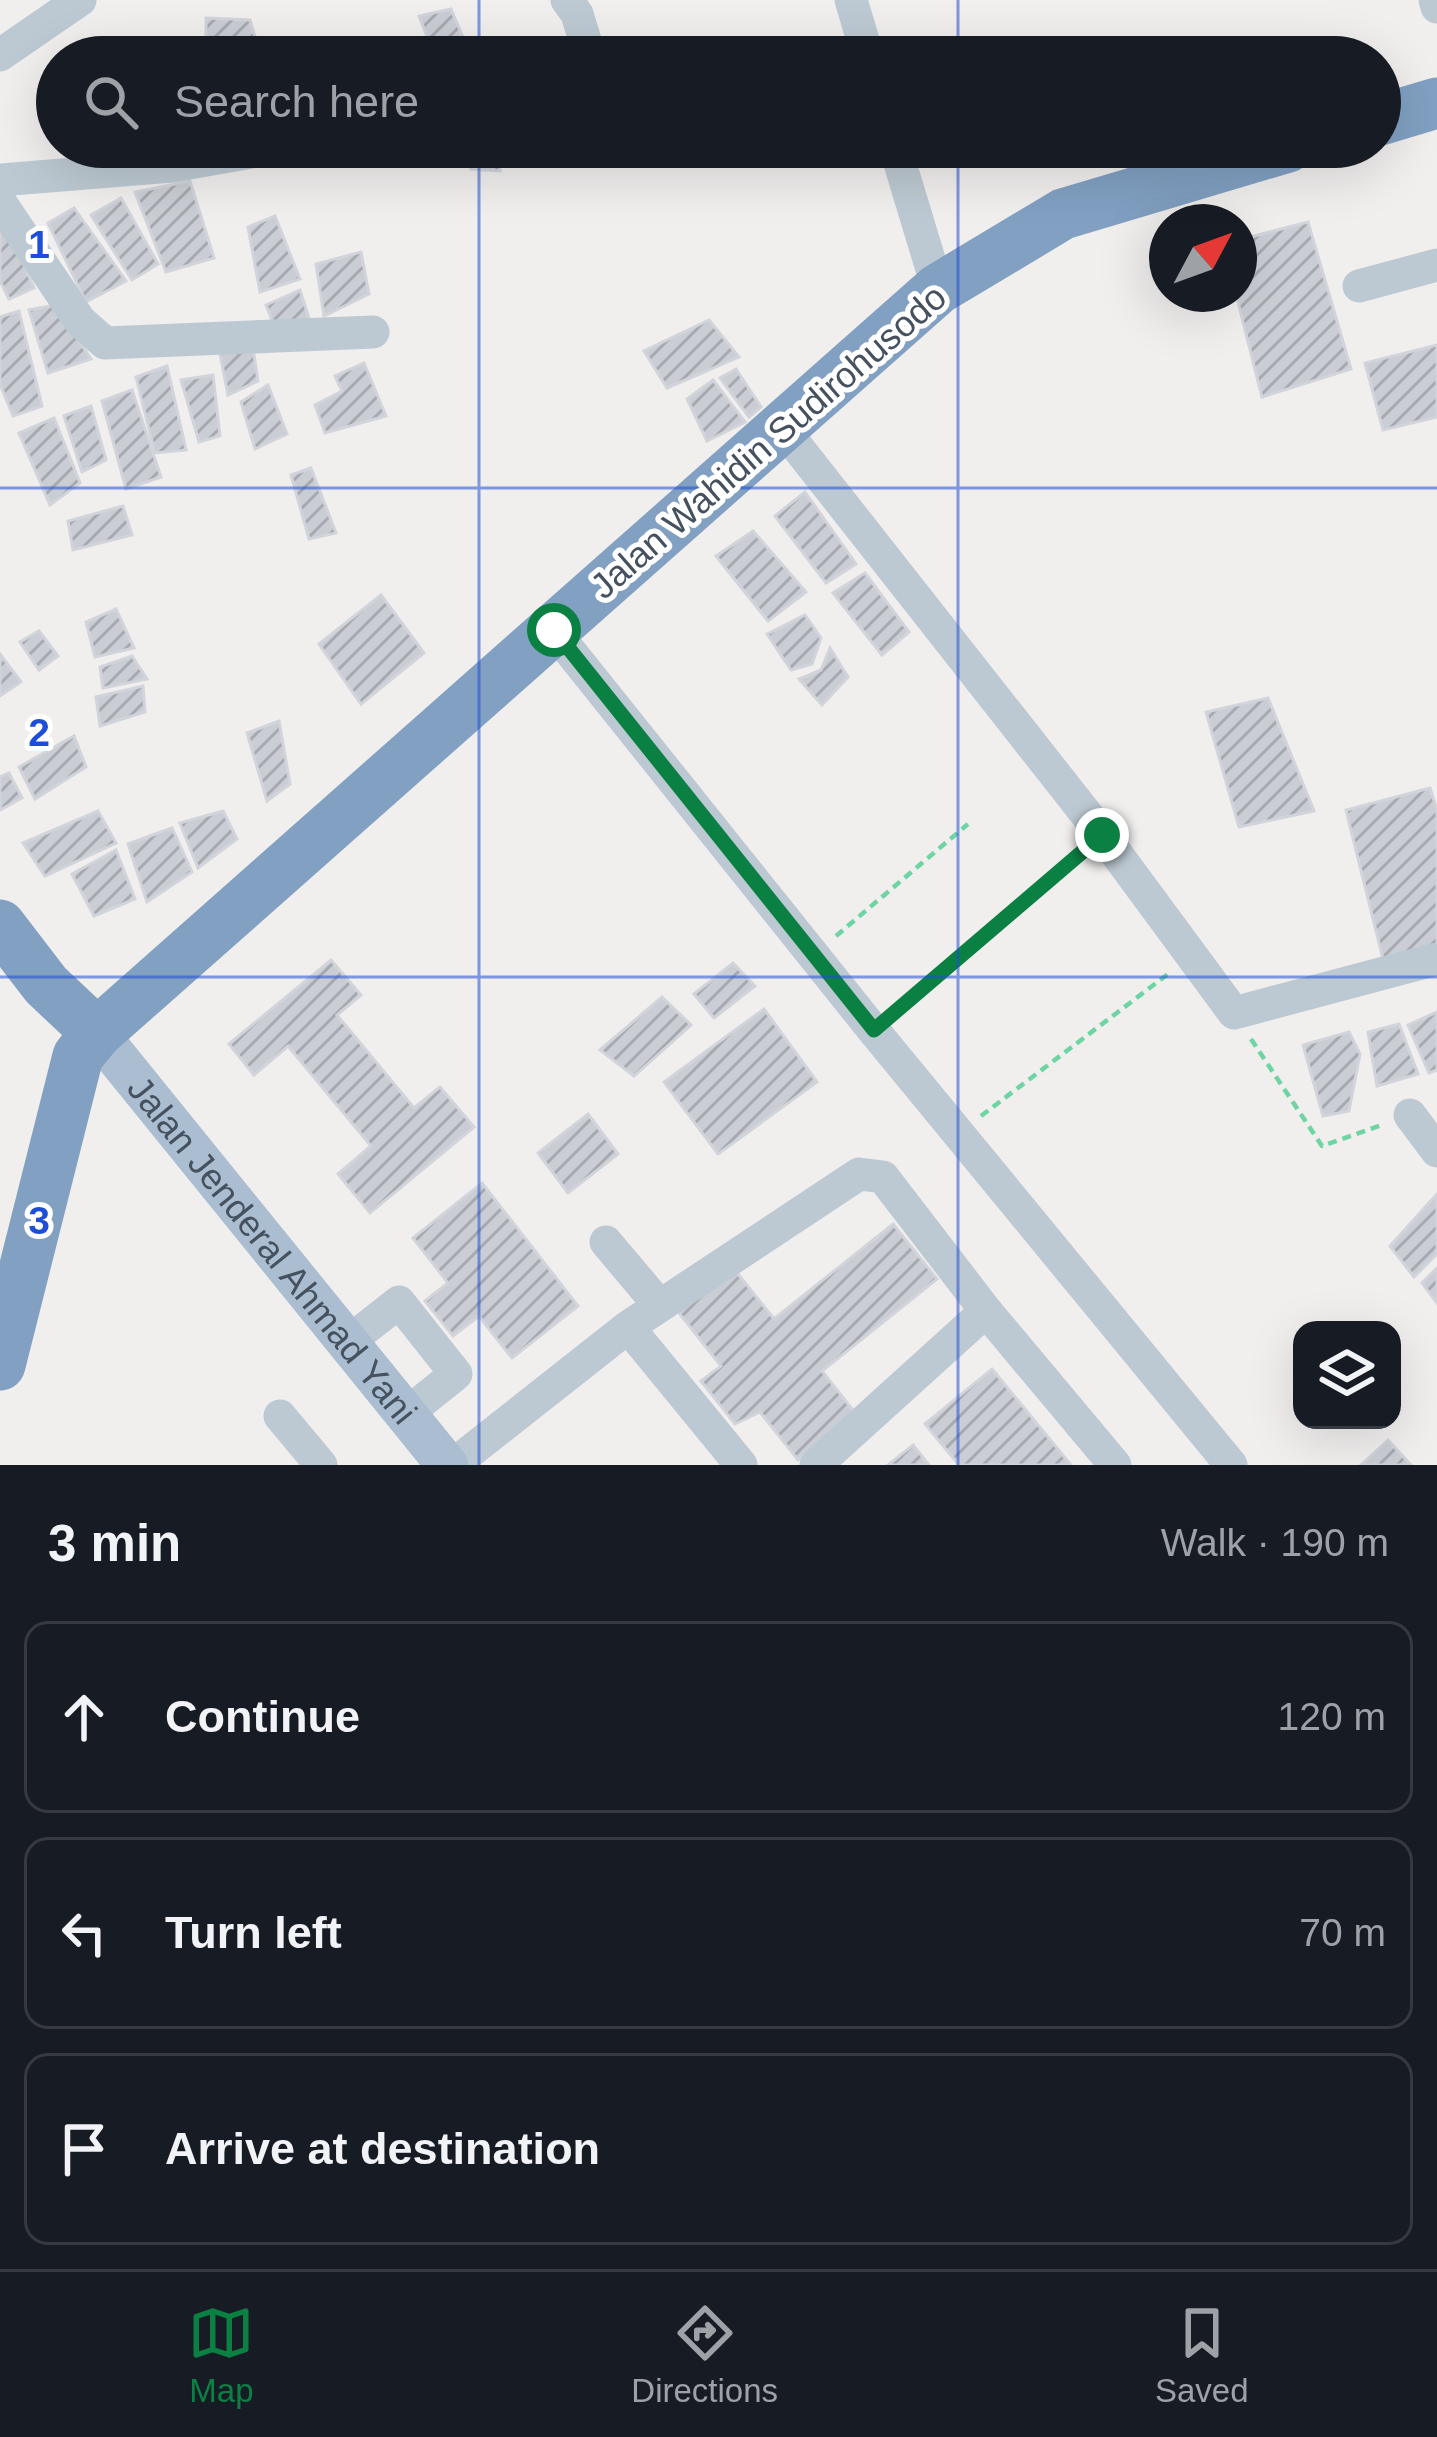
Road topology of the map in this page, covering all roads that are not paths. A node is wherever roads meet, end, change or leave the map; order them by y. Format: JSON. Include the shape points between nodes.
{"nodes":[{"id":1,"x":80,"y":0,"type":"edge"},
{"id":2,"x":567,"y":0,"type":"edge"},
{"id":3,"x":851,"y":0,"type":"edge"},
{"id":4,"x":584,"y":36,"type":"edge"},
{"id":5,"x":862,"y":36,"type":"edge"},
{"id":6,"x":0,"y":55,"type":"edge"},
{"id":7,"x":1437,"y":103,"type":"edge"},
{"id":8,"x":1401,"y":114,"type":"edge"},
{"id":9,"x":147,"y":168,"type":"edge"},
{"id":10,"x":901,"y":168,"type":"edge"},
{"id":11,"x":1218,"y":168,"type":"edge"},
{"id":12,"x":0,"y":180,"type":"edge"},
{"id":13,"x":0,"y":202,"type":"edge"},
{"id":14,"x":1437,"y":265,"type":"edge"},
{"id":15,"x":1358,"y":286,"type":"dead end"},
{"id":16,"x":938,"y":289,"type":"junction"},
{"id":17,"x":373,"y":332,"type":"dead end"},
{"id":18,"x":781,"y":425,"type":"junction"},
{"id":19,"x":554,"y":630,"type":"junction"},
{"id":20,"x":0,"y":926,"type":"edge"},
{"id":21,"x":1437,"y":959,"type":"edge"},
{"id":22,"x":87,"y":1044,"type":"junction"},
{"id":23,"x":1410,"y":1115,"type":"road end"},
{"id":24,"x":1437,"y":1151,"type":"edge"},
{"id":25,"x":606,"y":1242,"type":"dead end"},
{"id":26,"x":659,"y":1305,"type":"junction"},
{"id":27,"x":986,"y":1311,"type":"junction"},
{"id":28,"x":628,"y":1327,"type":"junction"},
{"id":29,"x":348,"y":1342,"type":"junction"},
{"id":30,"x":0,"y":1365,"type":"edge"},
{"id":31,"x":406,"y":1414,"type":"junction"},
{"id":32,"x":280,"y":1416,"type":"dead end"},
{"id":33,"x":322,"y":1465,"type":"edge"},
{"id":34,"x":410,"y":1465,"type":"edge"},
{"id":35,"x":450,"y":1465,"type":"edge"},
{"id":36,"x":741,"y":1465,"type":"edge"},
{"id":37,"x":816,"y":1465,"type":"edge"},
{"id":38,"x":1115,"y":1465,"type":"edge"},
{"id":39,"x":1231,"y":1465,"type":"edge"}],
"edges":[{"from":1,"to":6,"type":"street"},
{"from":2,"to":4,"type":"street"},
{"from":3,"to":5,"type":"street"},
{"from":7,"to":8,"type":"highway"},
{"from":9,"to":12,"type":"street"},
{"from":10,"to":16,"type":"street"},
{"from":11,"to":16,"type":"highway","name":"Jalan Wahidin Sudirohusodo","via":[[1064,214]]},
{"from":13,"to":17,"type":"street","via":[[80,321],[105,343]]},
{"from":14,"to":15,"type":"street"},
{"from":16,"to":18,"type":"highway","name":"Jalan Wahidin Sudirohusodo"},
{"from":18,"to":19,"type":"highway","name":"Jalan Wahidin Sudirohusodo"},
{"from":18,"to":21,"type":"street","via":[[1234,1012]]},
{"from":19,"to":22,"type":"highway","name":"Jalan Wahidin Sudirohusodo"},
{"from":19,"to":39,"type":"street"},
{"from":20,"to":22,"type":"highway"},
{"from":22,"to":29,"type":"main road","name":"Jalan Jenderal Ahmad Yani"},
{"from":22,"to":30,"type":"highway"},
{"from":22,"to":34,"type":"main road"},
{"from":23,"to":24,"type":"street"},
{"from":25,"to":26,"type":"street"},
{"from":26,"to":27,"type":"street","via":[[859,1174],[883,1177]]},
{"from":26,"to":28,"type":"street"},
{"from":27,"to":37,"type":"street"},
{"from":27,"to":38,"type":"street"},
{"from":28,"to":35,"type":"street"},
{"from":28,"to":36,"type":"street"},
{"from":29,"to":31,"type":"main road","name":"Jalan Jenderal Ahmad Yani"},
{"from":29,"to":31,"type":"street","via":[[398,1302],[413,1320],[456,1374]]},
{"from":31,"to":35,"type":"main road","name":"Jalan Jenderal Ahmad Yani"},
{"from":32,"to":33,"type":"street"}]}
